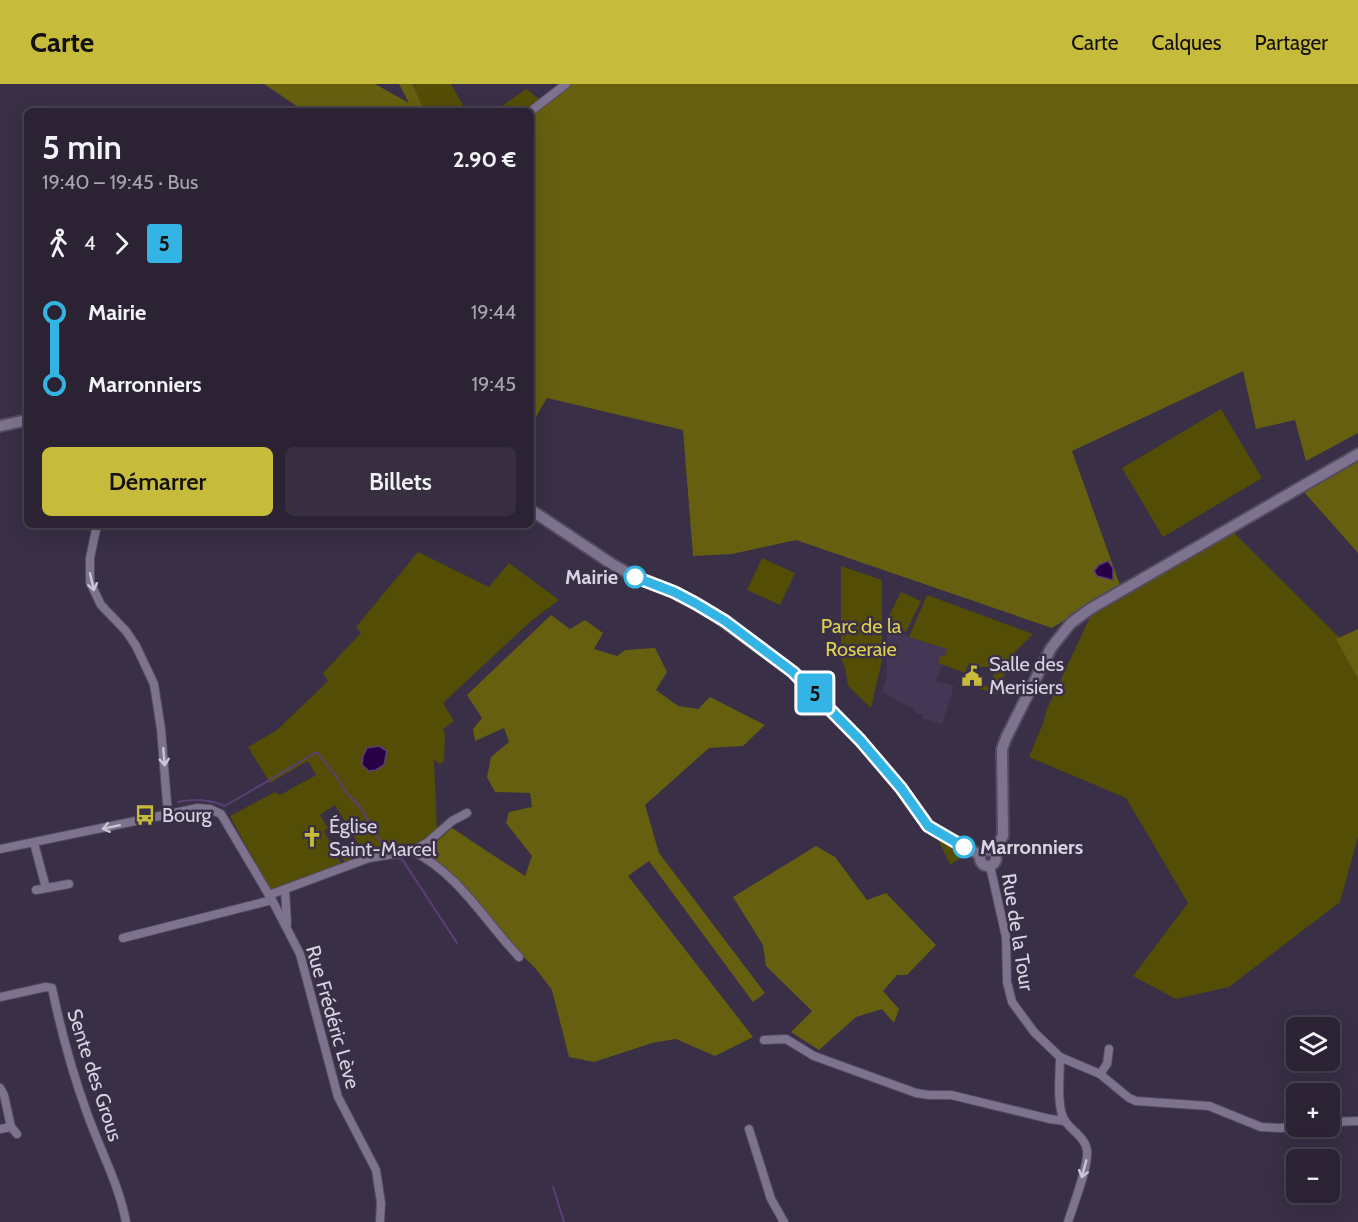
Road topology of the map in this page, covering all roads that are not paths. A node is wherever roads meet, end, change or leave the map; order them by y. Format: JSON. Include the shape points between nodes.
{"nodes":[{"id":1,"x":566,"y":84,"type":"edge"},
{"id":2,"x":534,"y":109,"type":"edge"},
{"id":3,"x":24,"y":421,"type":"edge"},
{"id":4,"x":0,"y":426,"type":"edge"},
{"id":5,"x":1358,"y":454,"type":"edge"},
{"id":6,"x":534,"y":512,"type":"edge"},
{"id":7,"x":96,"y":528,"type":"edge"},
{"id":8,"x":467,"y":813,"type":"dead end"},
{"id":9,"x":168,"y":815,"type":"junction"},
{"id":10,"x":34,"y":843,"type":"junction"},
{"id":11,"x":0,"y":849,"type":"edge"},
{"id":12,"x":412,"y":851,"type":"junction"},
{"id":13,"x":994,"y":852,"type":"junction"},
{"id":14,"x":980,"y":855,"type":"junction"},
{"id":15,"x":990,"y":866,"type":"junction"},
{"id":16,"x":69,"y":884,"type":"dead end"},
{"id":17,"x":46,"y":888,"type":"junction"},
{"id":18,"x":36,"y":890,"type":"dead end"},
{"id":19,"x":285,"y":890,"type":"junction"},
{"id":20,"x":270,"y":897,"type":"junction"},
{"id":21,"x":288,"y":928,"type":"junction"},
{"id":22,"x":123,"y":938,"type":"dead end"},
{"id":23,"x":519,"y":957,"type":"dead end"},
{"id":24,"x":0,"y":997,"type":"edge"},
{"id":25,"x":764,"y":1040,"type":"dead end"},
{"id":26,"x":1109,"y":1049,"type":"dead end"},
{"id":27,"x":1060,"y":1057,"type":"junction"},
{"id":28,"x":1100,"y":1074,"type":"junction"},
{"id":29,"x":0,"y":1088,"type":"edge"},
{"id":30,"x":1065,"y":1121,"type":"junction"},
{"id":31,"x":1358,"y":1121,"type":"edge"},
{"id":32,"x":1340,"y":1122,"type":"edge"},
{"id":33,"x":10,"y":1126,"type":"junction"},
{"id":34,"x":1286,"y":1127,"type":"edge"},
{"id":35,"x":0,"y":1129,"type":"edge"},
{"id":36,"x":749,"y":1129,"type":"dead end"},
{"id":37,"x":17,"y":1134,"type":"dead end"},
{"id":38,"x":126,"y":1222,"type":"edge"},
{"id":39,"x":380,"y":1222,"type":"edge"},
{"id":40,"x":784,"y":1222,"type":"edge"},
{"id":41,"x":1068,"y":1222,"type":"edge"}],
"edges":[{"from":1,"to":2,"type":"street"},
{"from":3,"to":4,"type":"street"},
{"from":5,"to":13,"type":"street","via":[[1090,609],[1062,633],[1050,648],[1002,748],[1003,836]]},
{"from":6,"to":14,"type":"street","via":[[612,564],[725,621],[793,672],[860,740],[928,826]]},
{"from":7,"to":9,"type":"street","one_way":true,"via":[[90,582],[101,605],[136,646],[154,684]]},
{"from":8,"to":12,"type":"street"},
{"from":9,"to":10,"type":"street","name":"Rue Frédéric Lève","one_way":true},
{"from":9,"to":20,"type":"street","name":"Rue Frédéric Lève","via":[[198,808],[210,808],[221,814]]},
{"from":10,"to":11,"type":"street","name":"Rue Frédéric Lève"},
{"from":10,"to":17,"type":"street"},
{"from":12,"to":19,"type":"street","via":[[369,858]]},
{"from":12,"to":23,"type":"street","via":[[447,874]]},
{"from":13,"to":14,"type":"street","via":[[987,849]]},
{"from":13,"to":15,"type":"street","via":[[996,858]]},
{"from":14,"to":15,"type":"street","via":[[982,863]]},
{"from":15,"to":27,"type":"street","name":"Rue de la Tour","via":[[1006,937],[1009,994],[1034,1032]]},
{"from":16,"to":17,"type":"street"},
{"from":17,"to":18,"type":"street"},
{"from":19,"to":20,"type":"street"},
{"from":19,"to":21,"type":"street"},
{"from":20,"to":21,"type":"street","name":"Rue Frédéric Lève"},
{"from":20,"to":22,"type":"street"},
{"from":21,"to":39,"type":"street","name":"Rue Frédéric Lève","via":[[305,969],[338,1097],[376,1170]]},
{"from":24,"to":38,"type":"street","name":"Sente des Grous","via":[[52,988],[69,1061]]},
{"from":25,"to":30,"type":"street","via":[[786,1039],[814,1056],[916,1093],[951,1095]]},
{"from":26,"to":28,"type":"street","via":[[1107,1064]]},
{"from":27,"to":28,"type":"street","name":"Rue de la Tour"},
{"from":27,"to":30,"type":"street","via":[[1061,1111]]},
{"from":28,"to":34,"type":"street","name":"Rue de la Tour","via":[[1136,1101],[1209,1106],[1261,1127]]},
{"from":29,"to":33,"type":"street"},
{"from":30,"to":41,"type":"street","one_way":true,"via":[[1088,1150]]},
{"from":31,"to":32,"type":"street"},
{"from":33,"to":35,"type":"street"},
{"from":33,"to":37,"type":"street"},
{"from":36,"to":40,"type":"street","via":[[771,1199]]}]}
